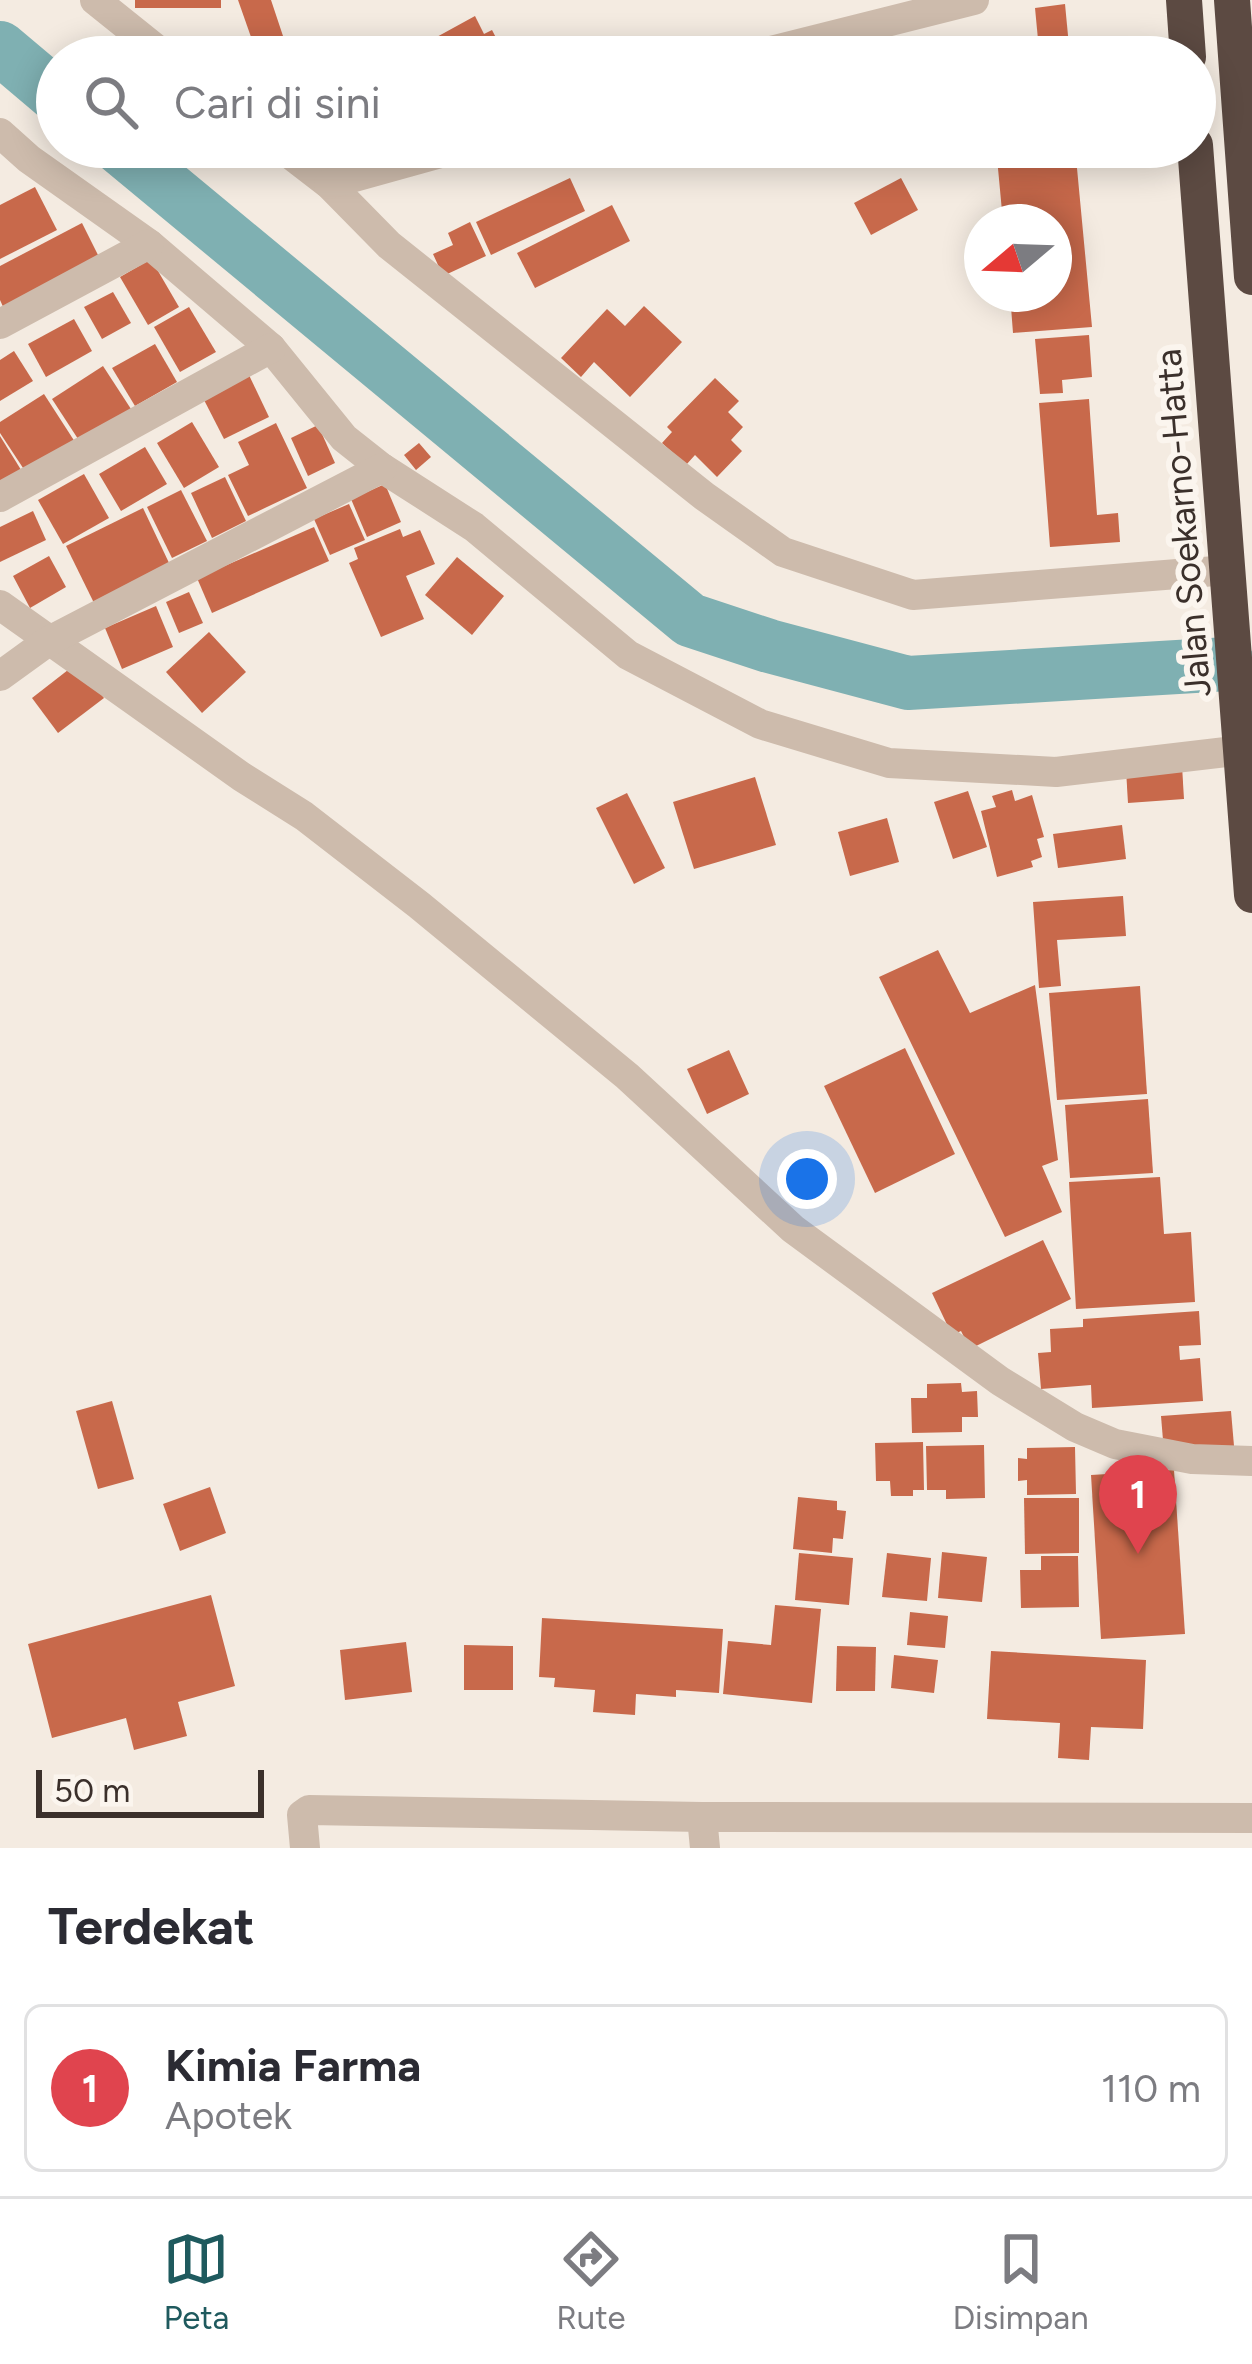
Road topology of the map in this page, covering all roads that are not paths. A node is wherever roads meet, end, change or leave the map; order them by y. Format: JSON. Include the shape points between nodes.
{"nodes":[{"id":1,"x":95,"y":0,"type":"edge"},
{"id":2,"x":974,"y":0,"type":"edge"},
{"id":3,"x":1184,"y":0,"type":"edge"},
{"id":4,"x":1232,"y":0,"type":"edge"},
{"id":5,"x":140,"y":36,"type":"edge"},
{"id":6,"x":831,"y":36,"type":"edge"},
{"id":7,"x":1187,"y":36,"type":"edge"},
{"id":8,"x":0,"y":133,"type":"edge"},
{"id":9,"x":29,"y":159,"type":"junction"},
{"id":10,"x":36,"y":164,"type":"edge"},
{"id":11,"x":42,"y":168,"type":"edge"},
{"id":12,"x":308,"y":168,"type":"edge"},
{"id":13,"x":387,"y":168,"type":"edge"},
{"id":14,"x":1197,"y":168,"type":"edge"},
{"id":15,"x":0,"y":174,"type":"edge"},
{"id":16,"x":329,"y":184,"type":"junction"},
{"id":17,"x":149,"y":244,"type":"junction"},
{"id":18,"x":1251,"y":255,"type":"edge"},
{"id":19,"x":0,"y":324,"type":"edge"},
{"id":20,"x":271,"y":348,"type":"junction"},
{"id":21,"x":382,"y":467,"type":"junction"},
{"id":22,"x":0,"y":497,"type":"edge"},
{"id":23,"x":1228,"y":570,"type":"junction"},
{"id":24,"x":0,"y":604,"type":"edge"},
{"id":25,"x":47,"y":641,"type":"junction"},
{"id":26,"x":0,"y":676,"type":"edge"},
{"id":27,"x":1244,"y":750,"type":"junction"},
{"id":28,"x":1252,"y":895,"type":"edge"},
{"id":29,"x":1252,"y":1461,"type":"edge"},
{"id":30,"x":1252,"y":1818,"type":"edge"},
{"id":31,"x":704,"y":1833,"type":"edge"},
{"id":32,"x":305,"y":1848,"type":"edge"}],
"edges":[{"from":1,"to":5,"type":"street"},
{"from":2,"to":6,"type":"street"},
{"from":3,"to":7,"type":"highway"},
{"from":4,"to":18,"type":"highway"},
{"from":8,"to":9,"type":"street"},
{"from":9,"to":10,"type":"street"},
{"from":9,"to":15,"type":"street"},
{"from":11,"to":17,"type":"street"},
{"from":12,"to":16,"type":"street"},
{"from":13,"to":16,"type":"street"},
{"from":14,"to":23,"type":"highway","name":"Jalan Soekarno-Hatta"},
{"from":16,"to":23,"type":"street","via":[[388,245],[783,552],[913,595]]},
{"from":17,"to":19,"type":"street"},
{"from":17,"to":20,"type":"street"},
{"from":20,"to":21,"type":"street","via":[[344,438]]},
{"from":20,"to":22,"type":"street"},
{"from":21,"to":25,"type":"street"},
{"from":21,"to":27,"type":"street","via":[[474,527],[628,655],[760,724],[889,763],[1056,772]]},
{"from":23,"to":27,"type":"highway","name":"Jalan Soekarno-Hatta"},
{"from":24,"to":25,"type":"street"},
{"from":25,"to":26,"type":"street"},
{"from":25,"to":29,"type":"street","via":[[304,816],[419,905],[627,1076],[793,1229],[1000,1381],[1115,1444],[1192,1460]]},
{"from":27,"to":28,"type":"highway","name":"Jalan Soekarno-Hatta"},
{"from":30,"to":31,"type":"street"},
{"from":31,"to":32,"type":"street","via":[[309,1810],[302,1815]]}]}
